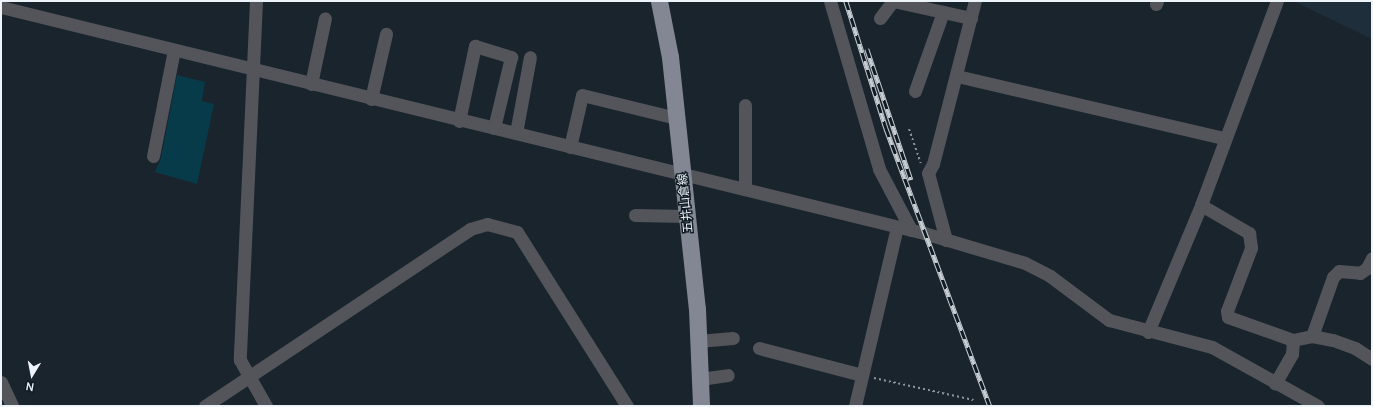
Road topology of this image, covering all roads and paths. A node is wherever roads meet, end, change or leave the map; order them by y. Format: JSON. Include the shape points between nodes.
{"nodes":[{"id":1,"x":256,"y":1,"type":"edge"},
{"id":2,"x":659,"y":1,"type":"edge"},
{"id":3,"x":830,"y":1,"type":"edge"},
{"id":4,"x":975,"y":1,"type":"edge"},
{"id":5,"x":1277,"y":1,"type":"edge"},
{"id":6,"x":1,"y":7,"type":"edge"},
{"id":7,"x":943,"y":12,"type":"junction"},
{"id":8,"x":325,"y":18,"type":"dead end"},
{"id":9,"x":880,"y":18,"type":"dead end"},
{"id":10,"x":971,"y":18,"type":"junction"},
{"id":11,"x":386,"y":34,"type":"dead end"},
{"id":12,"x":174,"y":50,"type":"junction"},
{"id":13,"x":530,"y":57,"type":"dead end"},
{"id":14,"x":254,"y":70,"type":"junction"},
{"id":15,"x":957,"y":76,"type":"junction"},
{"id":16,"x":311,"y":84,"type":"junction"},
{"id":17,"x":915,"y":91,"type":"dead end"},
{"id":18,"x":371,"y":99,"type":"junction"},
{"id":19,"x":745,"y":105,"type":"dead end"},
{"id":20,"x":676,"y":118,"type":"junction"},
{"id":21,"x":459,"y":121,"type":"junction"},
{"id":22,"x":494,"y":128,"type":"junction"},
{"id":23,"x":909,"y":130,"type":"dead end"},
{"id":24,"x":516,"y":133,"type":"junction"},
{"id":25,"x":1224,"y":138,"type":"junction"},
{"id":26,"x":570,"y":147,"type":"junction"},
{"id":27,"x":153,"y":156,"type":"dead end"},
{"id":28,"x":682,"y":173,"type":"junction"},
{"id":29,"x":928,"y":173,"type":"junction"},
{"id":30,"x":745,"y":189,"type":"junction"},
{"id":31,"x":1201,"y":205,"type":"junction"},
{"id":32,"x":635,"y":214,"type":"dead end"},
{"id":33,"x":686,"y":216,"type":"junction"},
{"id":34,"x":897,"y":227,"type":"junction"},
{"id":35,"x":911,"y":230,"type":"junction"},
{"id":36,"x":946,"y":240,"type":"junction"},
{"id":37,"x":1372,"y":258,"type":"edge"},
{"id":38,"x":1148,"y":332,"type":"junction"},
{"id":39,"x":1312,"y":336,"type":"junction"},
{"id":40,"x":733,"y":338,"type":"dead end"},
{"id":41,"x":1293,"y":340,"type":"junction"},
{"id":42,"x":698,"y":341,"type":"junction"},
{"id":43,"x":759,"y":348,"type":"dead end"},
{"id":44,"x":1372,"y":359,"type":"edge"},
{"id":45,"x":728,"y":375,"type":"dead end"},
{"id":46,"x":862,"y":375,"type":"junction"},
{"id":47,"x":248,"y":378,"type":"junction"},
{"id":48,"x":700,"y":379,"type":"junction"},
{"id":49,"x":1,"y":382,"type":"edge"},
{"id":50,"x":1275,"y":384,"type":"junction"},
{"id":51,"x":974,"y":400,"type":"dead end"},
{"id":52,"x":12,"y":406,"type":"edge"},
{"id":53,"x":205,"y":406,"type":"edge"},
{"id":54,"x":266,"y":406,"type":"edge"},
{"id":55,"x":626,"y":406,"type":"edge"},
{"id":56,"x":701,"y":406,"type":"edge"},
{"id":57,"x":855,"y":406,"type":"edge"},
{"id":58,"x":1318,"y":406,"type":"edge"}],
"edges":[{"from":1,"to":14,"type":"street"},
{"from":2,"to":20,"type":"main road","name":"五井山倉線","via":[[670,57]]},
{"from":3,"to":35,"type":"street","via":[[879,169]]},
{"from":4,"to":10,"type":"street"},
{"from":5,"to":25,"type":"street"},
{"from":6,"to":12,"type":"street"},
{"from":7,"to":9,"type":"street","via":[[893,1]]},
{"from":7,"to":10,"type":"street"},
{"from":7,"to":17,"type":"street"},
{"from":8,"to":16,"type":"street"},
{"from":10,"to":15,"type":"street"},
{"from":11,"to":18,"type":"street"},
{"from":12,"to":14,"type":"street"},
{"from":12,"to":27,"type":"street"},
{"from":13,"to":24,"type":"street"},
{"from":14,"to":16,"type":"street"},
{"from":14,"to":47,"type":"street","via":[[240,360]]},
{"from":15,"to":25,"type":"street"},
{"from":15,"to":29,"type":"street","via":[[933,164]]},
{"from":16,"to":18,"type":"street"},
{"from":18,"to":21,"type":"street"},
{"from":19,"to":30,"type":"street"},
{"from":20,"to":26,"type":"street","via":[[582,95]]},
{"from":20,"to":28,"type":"main road","name":"五井山倉線"},
{"from":21,"to":22,"type":"street"},
{"from":21,"to":22,"type":"street","via":[[475,46],[511,57]]},
{"from":22,"to":24,"type":"street"},
{"from":23,"to":29,"type":"path","via":[[920,161]]},
{"from":24,"to":26,"type":"street"},
{"from":25,"to":31,"type":"street"},
{"from":26,"to":28,"type":"street"},
{"from":28,"to":30,"type":"street"},
{"from":28,"to":33,"type":"main road","name":"五井山倉線"},
{"from":29,"to":36,"type":"street"},
{"from":30,"to":34,"type":"street"},
{"from":31,"to":38,"type":"street"},
{"from":31,"to":41,"type":"street","via":[[1249,232],[1252,241],[1231,296],[1228,317]]},
{"from":32,"to":33,"type":"street"},
{"from":33,"to":42,"type":"main road","name":"五井山倉線"},
{"from":34,"to":35,"type":"street"},
{"from":34,"to":46,"type":"street"},
{"from":35,"to":36,"type":"street"},
{"from":36,"to":38,"type":"street","via":[[1039,269],[1097,313]]},
{"from":37,"to":39,"type":"street","via":[[1367,268],[1360,273],[1339,271],[1333,277]]},
{"from":38,"to":50,"type":"street","via":[[1212,347]]},
{"from":39,"to":41,"type":"street"},
{"from":39,"to":44,"type":"street","via":[[1355,348]]},
{"from":40,"to":42,"type":"street"},
{"from":41,"to":50,"type":"street","via":[[1292,354]]},
{"from":42,"to":48,"type":"main road","name":"五井山倉線"},
{"from":43,"to":46,"type":"street"},
{"from":45,"to":48,"type":"street"},
{"from":46,"to":51,"type":"path"},
{"from":46,"to":57,"type":"street"},
{"from":47,"to":53,"type":"street"},
{"from":47,"to":54,"type":"street"},
{"from":47,"to":55,"type":"street","via":[[470,229],[487,224],[517,232]]},
{"from":48,"to":56,"type":"main road","name":"五井山倉線"},
{"from":49,"to":52,"type":"street"},
{"from":50,"to":58,"type":"street"}]}
